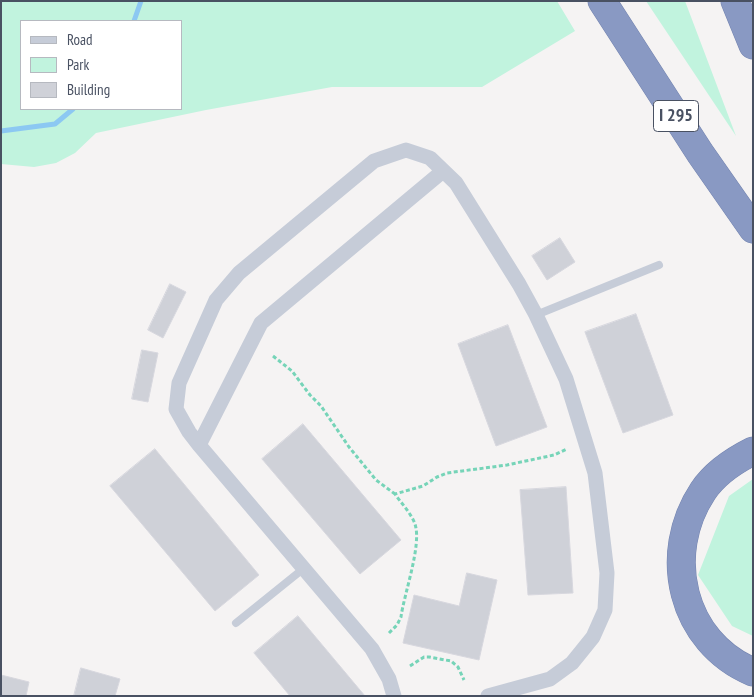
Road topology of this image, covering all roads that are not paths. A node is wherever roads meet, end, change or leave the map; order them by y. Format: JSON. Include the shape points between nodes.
{"nodes":[{"id":1,"x":602,"y":1,"type":"edge"},
{"id":2,"x":735,"y":1,"type":"edge"},
{"id":3,"x":753,"y":45,"type":"edge"},
{"id":4,"x":443,"y":171,"type":"junction"},
{"id":5,"x":753,"y":229,"type":"edge"},
{"id":6,"x":659,"y":265,"type":"dead end"},
{"id":7,"x":536,"y":315,"type":"junction"},
{"id":8,"x":199,"y":445,"type":"junction"},
{"id":9,"x":753,"y":451,"type":"edge"},
{"id":10,"x":303,"y":569,"type":"junction"},
{"id":11,"x":236,"y":622,"type":"dead end"},
{"id":12,"x":753,"y":672,"type":"edge"},
{"id":13,"x":394,"y":696,"type":"edge"},
{"id":14,"x":488,"y":696,"type":"edge"}],
"edges":[{"from":1,"to":5,"type":"highway","number":"I 295"},
{"from":2,"to":3,"type":"highway"},
{"from":4,"to":7,"type":"street","via":[[456,183]]},
{"from":4,"to":8,"type":"street","via":[[261,323]]},
{"from":4,"to":8,"type":"street","via":[[430,158],[406,150],[374,162],[239,273],[216,300],[179,383],[176,409]]},
{"from":6,"to":7,"type":"lane"},
{"from":7,"to":14,"type":"street","via":[[566,379],[595,473],[607,573],[604,610],[593,637],[572,663],[550,679]]},
{"from":8,"to":10,"type":"street"},
{"from":9,"to":12,"type":"highway","via":[[719,473],[703,490],[684,530],[680,556],[685,594],[696,621],[724,655]]},
{"from":10,"to":11,"type":"lane"},
{"from":10,"to":13,"type":"street","via":[[372,649]]}]}
